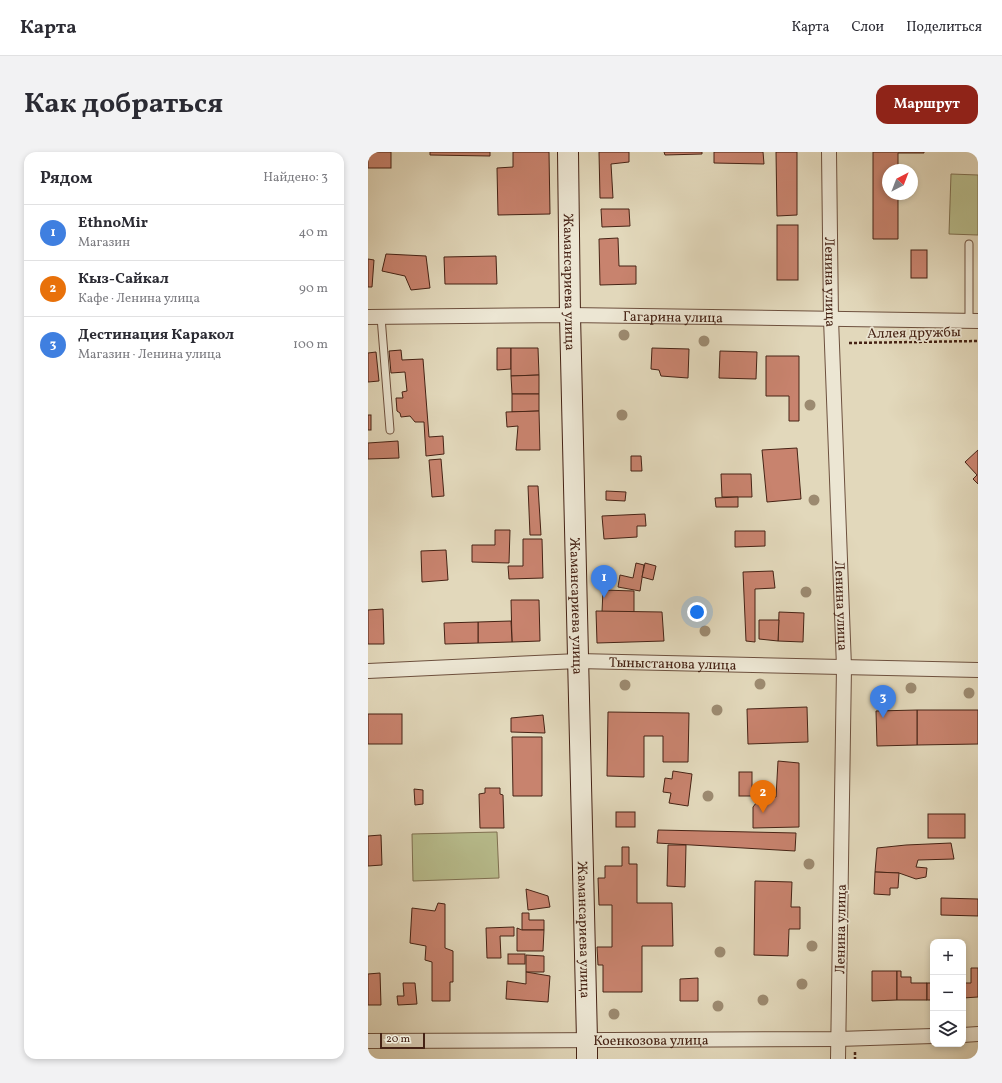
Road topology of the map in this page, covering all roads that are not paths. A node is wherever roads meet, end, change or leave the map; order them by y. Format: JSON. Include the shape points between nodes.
{"nodes":[{"id":1,"x":568,"y":152,"type":"edge"},
{"id":2,"x":829,"y":152,"type":"edge"},
{"id":3,"x":969,"y":244,"type":"dead end"},
{"id":4,"x":570,"y":315,"type":"junction"},
{"id":5,"x":375,"y":317,"type":"edge"},
{"id":6,"x":831,"y":319,"type":"junction"},
{"id":7,"x":974,"y":321,"type":"edge"},
{"id":8,"x":390,"y":430,"type":"dead end"},
{"id":9,"x":578,"y":661,"type":"junction"},
{"id":10,"x":844,"y":667,"type":"junction"},
{"id":11,"x":978,"y":670,"type":"edge"},
{"id":12,"x":368,"y":671,"type":"edge"},
{"id":13,"x":978,"y":1034,"type":"edge"},
{"id":14,"x":966,"y":1035,"type":"edge"},
{"id":15,"x":930,"y":1036,"type":"edge"},
{"id":16,"x":838,"y":1039,"type":"junction"},
{"id":17,"x":368,"y":1041,"type":"edge"},
{"id":18,"x":587,"y":1049,"type":"edge"},
{"id":19,"x":838,"y":1059,"type":"edge"}],
"edges":[{"from":1,"to":4,"type":"main road","name":"Жамансариева улица"},
{"from":2,"to":6,"type":"street","name":"Ленина улица"},
{"from":3,"to":7,"type":"lane"},
{"from":4,"to":5,"type":"street","name":"Гагарина улица"},
{"from":4,"to":6,"type":"street","name":"Гагарина улица"},
{"from":4,"to":9,"type":"main road","name":"Жамансариева улица"},
{"from":5,"to":8,"type":"lane"},
{"from":6,"to":7,"type":"street","name":"Гагарина улица"},
{"from":6,"to":10,"type":"street","name":"Ленина улица"},
{"from":9,"to":10,"type":"street","name":"Тыныстанова улица"},
{"from":9,"to":12,"type":"street","name":"Тыныстанова улица"},
{"from":9,"to":18,"type":"main road","name":"Жамансариева улица"},
{"from":10,"to":11,"type":"street","name":"Тыныстанова улица"},
{"from":10,"to":16,"type":"street","name":"Ленина улица"},
{"from":13,"to":14,"type":"street"},
{"from":15,"to":16,"type":"street","name":"Коенкозова улица"},
{"from":16,"to":18,"type":"street","name":"Коенкозова улица"},
{"from":16,"to":19,"type":"street","name":"Ленина улица"},
{"from":17,"to":18,"type":"street","name":"Коенкозова улица"}]}
